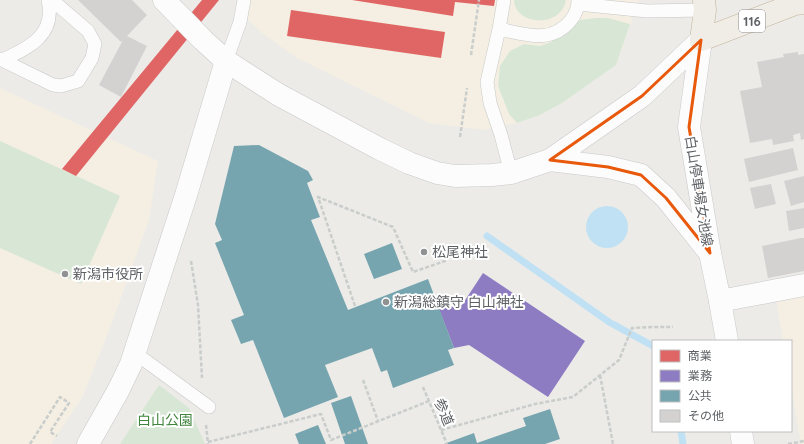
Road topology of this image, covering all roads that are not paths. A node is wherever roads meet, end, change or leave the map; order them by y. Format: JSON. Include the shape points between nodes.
{"nodes":[{"id":1,"x":48,"y":0,"type":"edge"},
{"id":2,"x":52,"y":0,"type":"edge"},
{"id":3,"x":164,"y":0,"type":"edge"},
{"id":4,"x":244,"y":0,"type":"edge"},
{"id":5,"x":504,"y":0,"type":"edge"},
{"id":6,"x":578,"y":2,"type":"edge"},
{"id":7,"x":804,"y":3,"type":"edge"},
{"id":8,"x":704,"y":5,"type":"edge"},
{"id":9,"x":499,"y":29,"type":"junction"},
{"id":10,"x":701,"y":40,"type":"junction"},
{"id":11,"x":1,"y":60,"type":"edge"},
{"id":12,"x":226,"y":61,"type":"junction"},
{"id":13,"x":550,"y":160,"type":"junction"},
{"id":14,"x":511,"y":173,"type":"junction"},
{"id":15,"x":710,"y":253,"type":"junction"},
{"id":16,"x":804,"y":285,"type":"edge"},
{"id":17,"x":720,"y":300,"type":"junction"},
{"id":18,"x":726,"y":340,"type":"edge"},
{"id":19,"x":135,"y":353,"type":"junction"},
{"id":20,"x":206,"y":405,"type":"road end"},
{"id":21,"x":741,"y":432,"type":"edge"},
{"id":22,"x":88,"y":444,"type":"edge"},
{"id":23,"x":743,"y":444,"type":"edge"}],
"edges":[{"from":1,"to":11,"type":"lane","via":[[48,25],[43,34],[26,48]]},
{"from":2,"to":11,"type":"lane","via":[[88,31],[95,44],[92,58],[78,81],[60,86],[53,85]]},
{"from":3,"to":12,"type":"main road"},
{"from":4,"to":12,"type":"lane","via":[[240,22]]},
{"from":5,"to":9,"type":"lane"},
{"from":6,"to":8,"type":"lane","via":[[647,11]]},
{"from":6,"to":9,"type":"lane","via":[[573,17],[551,35]]},
{"from":7,"to":10,"type":"highway","number":"116","via":[[795,4]]},
{"from":8,"to":10,"type":"highway"},
{"from":9,"to":14,"type":"lane","via":[[487,82],[490,103]]},
{"from":10,"to":13,"type":"main road","via":[[642,96]]},
{"from":10,"to":15,"type":"main road","name":"白山停車場女池線","via":[[689,127]]},
{"from":12,"to":14,"type":"main road","via":[[279,95],[409,163],[436,173],[455,176]]},
{"from":12,"to":19,"type":"main road"},
{"from":13,"to":14,"type":"main road"},
{"from":13,"to":15,"type":"main road","via":[[608,167],[641,175],[666,198]]},
{"from":15,"to":17,"type":"main road","name":"白山停車場女池線"},
{"from":16,"to":17,"type":"main road"},
{"from":17,"to":18,"type":"main road","name":"白山停車場女池線"},
{"from":19,"to":20,"type":"lane"},
{"from":19,"to":22,"type":"main road","via":[[118,391]]},
{"from":21,"to":23,"type":"main road"}]}
